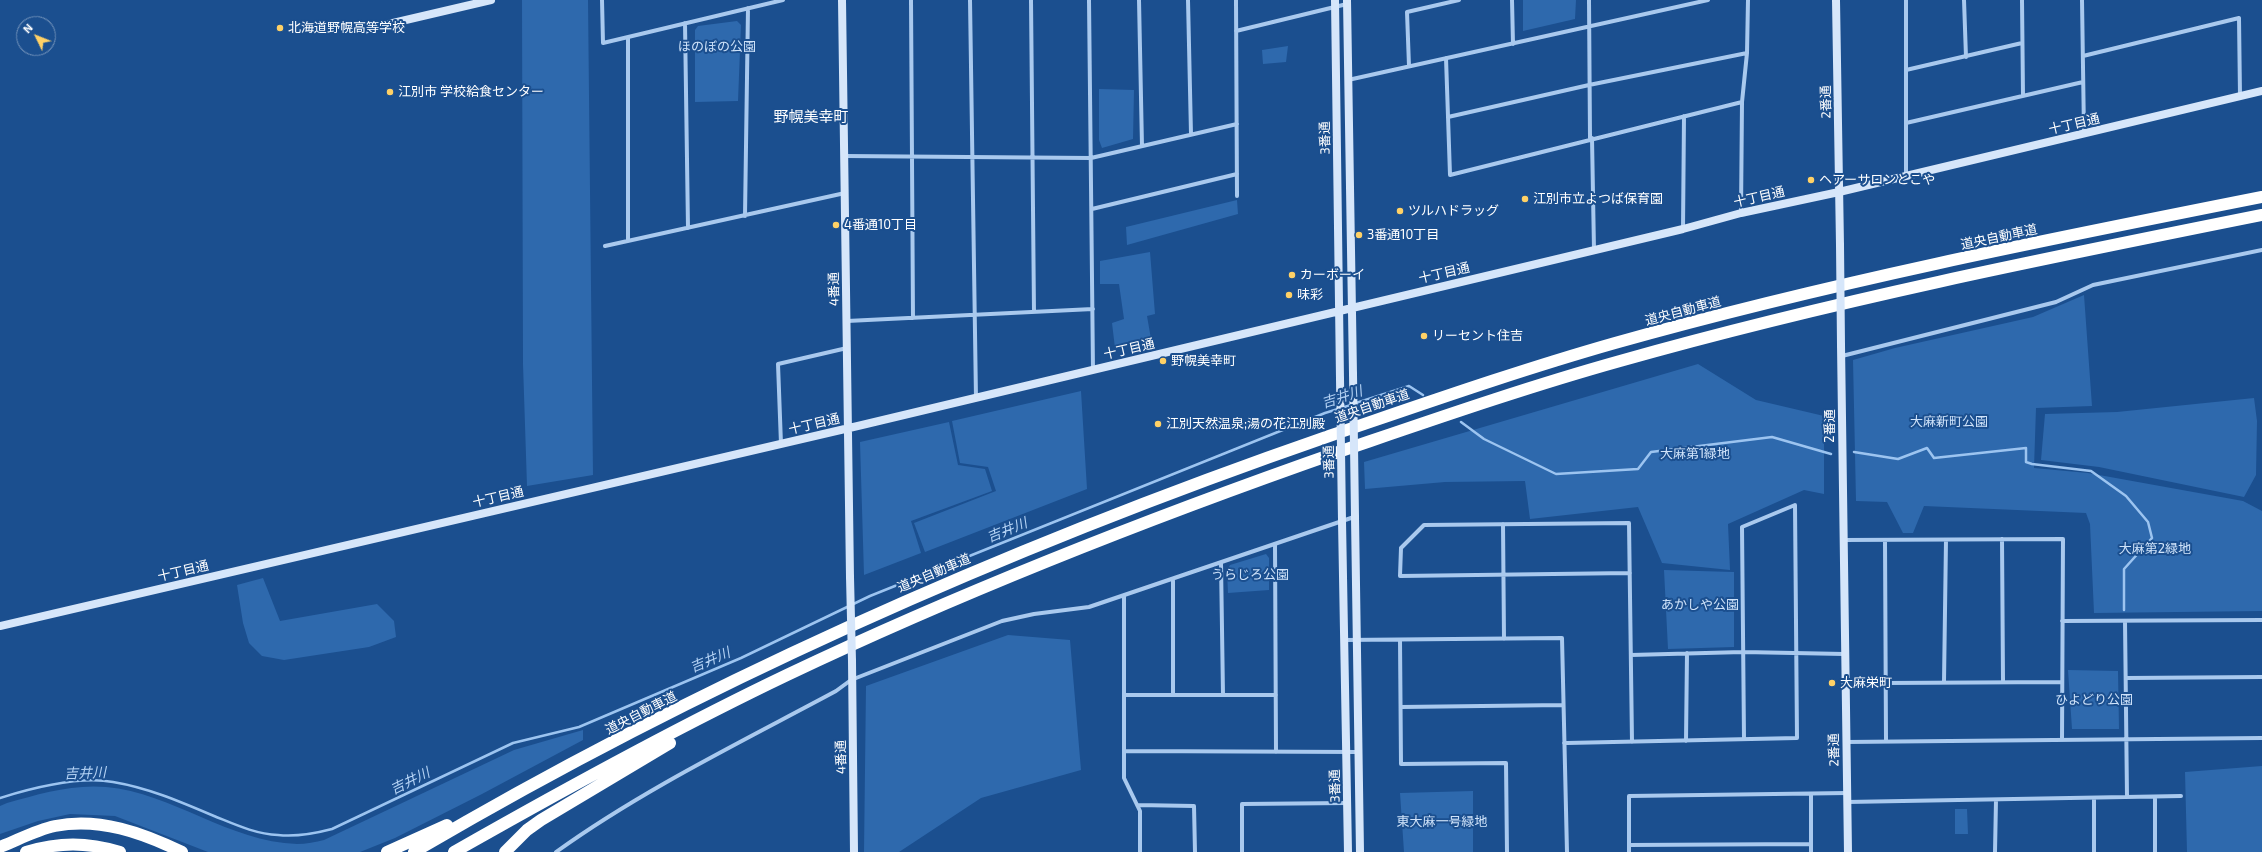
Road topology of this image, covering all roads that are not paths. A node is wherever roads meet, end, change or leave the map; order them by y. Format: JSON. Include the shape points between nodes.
{"nodes":[{"id":1,"x":491,"y":0,"type":"edge"},
{"id":2,"x":602,"y":0,"type":"edge"},
{"id":3,"x":783,"y":0,"type":"edge"},
{"id":4,"x":842,"y":0,"type":"edge"},
{"id":5,"x":911,"y":0,"type":"edge"},
{"id":6,"x":970,"y":0,"type":"edge"},
{"id":7,"x":1031,"y":0,"type":"edge"},
{"id":8,"x":1089,"y":0,"type":"edge"},
{"id":9,"x":1139,"y":0,"type":"edge"},
{"id":10,"x":1188,"y":0,"type":"edge"},
{"id":11,"x":1236,"y":0,"type":"edge"},
{"id":12,"x":1459,"y":0,"type":"edge"},
{"id":13,"x":1512,"y":0,"type":"edge"},
{"id":14,"x":1589,"y":0,"type":"edge"},
{"id":15,"x":1708,"y":0,"type":"edge"},
{"id":16,"x":1748,"y":0,"type":"edge"},
{"id":17,"x":1836,"y":0,"type":"edge"},
{"id":18,"x":1906,"y":0,"type":"edge"},
{"id":19,"x":1964,"y":0,"type":"edge"},
{"id":20,"x":2022,"y":0,"type":"edge"},
{"id":21,"x":2082,"y":0,"type":"edge"},
{"id":22,"x":1347,"y":2,"type":"edge"},
{"id":23,"x":1335,"y":4,"type":"edge"},
{"id":24,"x":748,"y":8,"type":"junction"},
{"id":25,"x":686,"y":23,"type":"junction"},
{"id":26,"x":1589,"y":27,"type":"junction"},
{"id":27,"x":363,"y":30,"type":"dead end"},
{"id":28,"x":1236,"y":31,"type":"junction"},
{"id":29,"x":628,"y":37,"type":"junction"},
{"id":30,"x":2022,"y":43,"type":"junction"},
{"id":31,"x":1514,"y":44,"type":"junction"},
{"id":32,"x":1747,"y":53,"type":"junction"},
{"id":33,"x":1966,"y":56,"type":"junction"},
{"id":34,"x":2083,"y":56,"type":"junction"},
{"id":35,"x":1446,"y":58,"type":"junction"},
{"id":36,"x":1409,"y":66,"type":"junction"},
{"id":37,"x":1906,"y":70,"type":"junction"},
{"id":38,"x":1348,"y":80,"type":"junction"},
{"id":39,"x":2083,"y":82,"type":"junction"},
{"id":40,"x":1590,"y":85,"type":"junction"},
{"id":41,"x":2262,"y":91,"type":"edge"},
{"id":42,"x":2023,"y":94,"type":"junction"},
{"id":43,"x":2240,"y":96,"type":"junction"},
{"id":44,"x":1742,"y":102,"type":"junction"},
{"id":45,"x":1684,"y":116,"type":"junction"},
{"id":46,"x":1448,"y":118,"type":"junction"},
{"id":47,"x":1237,"y":124,"type":"junction"},
{"id":48,"x":1906,"y":124,"type":"junction"},
{"id":49,"x":1191,"y":134,"type":"junction"},
{"id":50,"x":2084,"y":134,"type":"junction"},
{"id":51,"x":1591,"y":138,"type":"junction"},
{"id":52,"x":1142,"y":146,"type":"junction"},
{"id":53,"x":845,"y":156,"type":"junction"},
{"id":54,"x":912,"y":157,"type":"junction"},
{"id":55,"x":972,"y":157,"type":"junction"},
{"id":56,"x":1032,"y":158,"type":"junction"},
{"id":57,"x":1091,"y":158,"type":"junction"},
{"id":58,"x":1237,"y":174,"type":"junction"},
{"id":59,"x":1906,"y":176,"type":"junction"},
{"id":60,"x":1839,"y":192,"type":"junction"},
{"id":61,"x":845,"y":193,"type":"junction"},
{"id":62,"x":1238,"y":196,"type":"dead end"},
{"id":63,"x":2262,"y":197,"type":"edge"},
{"id":64,"x":1092,"y":209,"type":"junction"},
{"id":65,"x":1741,"y":212,"type":"junction"},
{"id":66,"x":2262,"y":215,"type":"edge"},
{"id":67,"x":745,"y":216,"type":"junction"},
{"id":68,"x":688,"y":228,"type":"junction"},
{"id":69,"x":1682,"y":229,"type":"junction"},
{"id":70,"x":628,"y":241,"type":"junction"},
{"id":71,"x":605,"y":246,"type":"dead end"},
{"id":72,"x":1594,"y":250,"type":"junction"},
{"id":73,"x":2262,"y":250,"type":"edge"},
{"id":74,"x":1351,"y":307,"type":"junction"},
{"id":75,"x":1093,"y":309,"type":"junction"},
{"id":76,"x":1340,"y":311,"type":"junction"},
{"id":77,"x":1034,"y":312,"type":"junction"},
{"id":78,"x":974,"y":315,"type":"junction"},
{"id":79,"x":913,"y":318,"type":"junction"},
{"id":80,"x":847,"y":321,"type":"junction"},
{"id":81,"x":847,"y":348,"type":"junction"},
{"id":82,"x":1842,"y":356,"type":"junction"},
{"id":83,"x":1093,"y":370,"type":"junction"},
{"id":84,"x":976,"y":398,"type":"junction"},
{"id":85,"x":848,"y":428,"type":"junction"},
{"id":86,"x":781,"y":444,"type":"junction"},
{"id":87,"x":1355,"y":517,"type":"junction"},
{"id":88,"x":1342,"y":521,"type":"junction"},
{"id":89,"x":1503,"y":524,"type":"junction"},
{"id":90,"x":2002,"y":539,"type":"junction"},
{"id":91,"x":1843,"y":540,"type":"junction"},
{"id":92,"x":1885,"y":540,"type":"junction"},
{"id":93,"x":1946,"y":540,"type":"junction"},
{"id":94,"x":1275,"y":544,"type":"junction"},
{"id":95,"x":1221,"y":563,"type":"junction"},
{"id":96,"x":1630,"y":573,"type":"junction"},
{"id":97,"x":1503,"y":575,"type":"junction"},
{"id":98,"x":1173,"y":579,"type":"junction"},
{"id":99,"x":1124,"y":595,"type":"junction"},
{"id":100,"x":2262,"y":620,"type":"edge"},
{"id":101,"x":2062,"y":621,"type":"junction"},
{"id":102,"x":2125,"y":621,"type":"junction"},
{"id":103,"x":0,"y":626,"type":"edge"},
{"id":104,"x":1504,"y":639,"type":"junction"},
{"id":105,"x":1344,"y":640,"type":"junction"},
{"id":106,"x":1357,"y":640,"type":"junction"},
{"id":107,"x":1400,"y":640,"type":"junction"},
{"id":108,"x":1743,"y":652,"type":"junction"},
{"id":109,"x":1797,"y":652,"type":"junction"},
{"id":110,"x":1687,"y":653,"type":"junction"},
{"id":111,"x":1844,"y":654,"type":"junction"},
{"id":112,"x":1631,"y":655,"type":"junction"},
{"id":113,"x":785,"y":676,"type":"junction"},
{"id":114,"x":2262,"y":677,"type":"edge"},
{"id":115,"x":2126,"y":678,"type":"junction"},
{"id":116,"x":851,"y":680,"type":"junction"},
{"id":117,"x":2003,"y":681,"type":"junction"},
{"id":118,"x":1944,"y":682,"type":"junction"},
{"id":119,"x":2062,"y":682,"type":"junction"},
{"id":120,"x":1886,"y":683,"type":"junction"},
{"id":121,"x":1124,"y":695,"type":"junction"},
{"id":122,"x":1173,"y":695,"type":"junction"},
{"id":123,"x":1223,"y":695,"type":"junction"},
{"id":124,"x":1276,"y":695,"type":"junction"},
{"id":125,"x":1563,"y":705,"type":"junction"},
{"id":126,"x":1400,"y":706,"type":"junction"},
{"id":127,"x":2262,"y":738,"type":"edge"},
{"id":128,"x":1744,"y":739,"type":"junction"},
{"id":129,"x":2126,"y":739,"type":"junction"},
{"id":130,"x":2062,"y":740,"type":"junction"},
{"id":131,"x":1686,"y":741,"type":"junction"},
{"id":132,"x":1886,"y":741,"type":"junction"},
{"id":133,"x":1632,"y":742,"type":"junction"},
{"id":134,"x":1846,"y":742,"type":"junction"},
{"id":135,"x":1564,"y":743,"type":"junction"},
{"id":136,"x":1124,"y":751,"type":"junction"},
{"id":137,"x":1276,"y":752,"type":"junction"},
{"id":138,"x":1346,"y":752,"type":"junction"},
{"id":139,"x":1358,"y":752,"type":"junction"},
{"id":140,"x":1811,"y":794,"type":"junction"},
{"id":141,"x":1847,"y":794,"type":"junction"},
{"id":142,"x":512,"y":795,"type":"junction"},
{"id":143,"x":2181,"y":796,"type":"dead end"},
{"id":144,"x":2127,"y":797,"type":"junction"},
{"id":145,"x":2155,"y":797,"type":"junction"},
{"id":146,"x":2094,"y":798,"type":"junction"},
{"id":147,"x":1996,"y":800,"type":"junction"},
{"id":148,"x":1847,"y":802,"type":"junction"},
{"id":149,"x":1347,"y":804,"type":"junction"},
{"id":150,"x":1137,"y":805,"type":"junction"},
{"id":151,"x":1811,"y":844,"type":"junction"},
{"id":152,"x":1629,"y":845,"type":"junction"},
{"id":153,"x":0,"y":847,"type":"edge"},
{"id":154,"x":26,"y":852,"type":"edge"},
{"id":155,"x":120,"y":852,"type":"edge"},
{"id":156,"x":182,"y":852,"type":"edge"},
{"id":157,"x":387,"y":852,"type":"edge"},
{"id":158,"x":414,"y":852,"type":"edge"},
{"id":159,"x":454,"y":852,"type":"edge"},
{"id":160,"x":505,"y":852,"type":"edge"},
{"id":161,"x":556,"y":852,"type":"edge"},
{"id":162,"x":854,"y":852,"type":"edge"},
{"id":163,"x":1140,"y":852,"type":"edge"},
{"id":164,"x":1195,"y":852,"type":"edge"},
{"id":165,"x":1242,"y":852,"type":"edge"},
{"id":166,"x":1348,"y":852,"type":"edge"},
{"id":167,"x":1360,"y":852,"type":"edge"},
{"id":168,"x":1507,"y":852,"type":"edge"},
{"id":169,"x":1567,"y":852,"type":"edge"},
{"id":170,"x":1629,"y":852,"type":"edge"},
{"id":171,"x":1811,"y":852,"type":"edge"},
{"id":172,"x":1848,"y":852,"type":"edge"},
{"id":173,"x":1995,"y":852,"type":"edge"},
{"id":174,"x":2094,"y":852,"type":"edge"},
{"id":175,"x":2155,"y":852,"type":"edge"}],
"edges":[{"from":1,"to":27,"type":"street"},
{"from":2,"to":29,"type":"street","via":[[603,43]]},
{"from":3,"to":24,"type":"street"},
{"from":4,"to":53,"type":"street","name":"4番通"},
{"from":5,"to":54,"type":"street"},
{"from":6,"to":55,"type":"street"},
{"from":7,"to":56,"type":"street"},
{"from":8,"to":57,"type":"street"},
{"from":9,"to":52,"type":"street"},
{"from":10,"to":49,"type":"street"},
{"from":11,"to":28,"type":"street"},
{"from":12,"to":36,"type":"street","via":[[1407,12]]},
{"from":13,"to":31,"type":"street"},
{"from":14,"to":26,"type":"street"},
{"from":15,"to":26,"type":"street"},
{"from":16,"to":32,"type":"street"},
{"from":17,"to":60,"type":"street","name":"2番通"},
{"from":18,"to":37,"type":"street"},
{"from":19,"to":33,"type":"street"},
{"from":20,"to":30,"type":"street"},
{"from":21,"to":34,"type":"street"},
{"from":22,"to":23,"type":"street"},
{"from":22,"to":38,"type":"street","name":"3番通"},
{"from":23,"to":28,"type":"street"},
{"from":23,"to":76,"type":"street","name":"3番通"},
{"from":24,"to":25,"type":"street"},
{"from":24,"to":67,"type":"street"},
{"from":25,"to":29,"type":"street"},
{"from":25,"to":68,"type":"street"},
{"from":26,"to":31,"type":"street"},
{"from":26,"to":40,"type":"street"},
{"from":28,"to":47,"type":"street"},
{"from":29,"to":70,"type":"street"},
{"from":30,"to":33,"type":"street"},
{"from":30,"to":42,"type":"street"},
{"from":31,"to":35,"type":"street"},
{"from":32,"to":40,"type":"street"},
{"from":32,"to":44,"type":"street"},
{"from":33,"to":37,"type":"street"},
{"from":34,"to":39,"type":"street"},
{"from":34,"to":43,"type":"street","via":[[2239,18]]},
{"from":35,"to":36,"type":"street"},
{"from":35,"to":46,"type":"street"},
{"from":36,"to":38,"type":"street"},
{"from":37,"to":48,"type":"street"},
{"from":38,"to":74,"type":"street","name":"3番通"},
{"from":39,"to":42,"type":"street"},
{"from":39,"to":50,"type":"street"},
{"from":40,"to":46,"type":"street"},
{"from":40,"to":51,"type":"street"},
{"from":41,"to":43,"type":"street","name":"十丁目通"},
{"from":42,"to":48,"type":"street"},
{"from":43,"to":50,"type":"street","name":"十丁目通"},
{"from":44,"to":45,"type":"street"},
{"from":44,"to":65,"type":"street"},
{"from":45,"to":51,"type":"street"},
{"from":45,"to":69,"type":"street"},
{"from":46,"to":51,"type":"street","via":[[1450,175]]},
{"from":47,"to":49,"type":"street"},
{"from":47,"to":58,"type":"street"},
{"from":48,"to":59,"type":"street"},
{"from":49,"to":52,"type":"street"},
{"from":50,"to":59,"type":"street","name":"十丁目通"},
{"from":51,"to":72,"type":"street"},
{"from":52,"to":57,"type":"street"},
{"from":53,"to":54,"type":"street"},
{"from":53,"to":61,"type":"street","name":"4番通"},
{"from":54,"to":55,"type":"street"},
{"from":54,"to":79,"type":"street"},
{"from":55,"to":56,"type":"street"},
{"from":55,"to":78,"type":"street"},
{"from":56,"to":57,"type":"street"},
{"from":56,"to":77,"type":"street"},
{"from":57,"to":64,"type":"street"},
{"from":58,"to":62,"type":"street"},
{"from":58,"to":64,"type":"street"},
{"from":59,"to":60,"type":"street","name":"十丁目通"},
{"from":60,"to":65,"type":"street","name":"十丁目通"},
{"from":60,"to":82,"type":"street","name":"2番通","bridge":true},
{"from":61,"to":67,"type":"street"},
{"from":61,"to":80,"type":"street","name":"4番通"},
{"from":63,"to":142,"type":"highway","name":"道央自動車道","via":[[1802,294],[1612,344],[1414,407],[1230,470],[1094,522],[914,597],[796,651]]},
{"from":64,"to":75,"type":"street"},
{"from":65,"to":69,"type":"street","name":"十丁目通"},
{"from":66,"to":113,"type":"highway","via":[[1966,274],[1807,311],[1610,364],[1430,421],[1237,487],[1078,548]]},
{"from":67,"to":68,"type":"street"},
{"from":68,"to":70,"type":"street"},
{"from":69,"to":72,"type":"street","name":"十丁目通"},
{"from":70,"to":71,"type":"street"},
{"from":72,"to":74,"type":"street","name":"十丁目通"},
{"from":73,"to":82,"type":"street","via":[[2093,285],[2050,304]]},
{"from":74,"to":76,"type":"street","name":"十丁目通"},
{"from":74,"to":87,"type":"street","name":"3番通","bridge":true},
{"from":75,"to":77,"type":"street"},
{"from":75,"to":83,"type":"street"},
{"from":76,"to":83,"type":"street","name":"十丁目通"},
{"from":76,"to":88,"type":"street","name":"3番通","bridge":true},
{"from":77,"to":78,"type":"street"},
{"from":78,"to":79,"type":"street"},
{"from":78,"to":84,"type":"street"},
{"from":79,"to":80,"type":"street"},
{"from":80,"to":81,"type":"street","name":"4番通"},
{"from":81,"to":85,"type":"street","name":"4番通"},
{"from":81,"to":86,"type":"street","via":[[778,364]]},
{"from":82,"to":91,"type":"street","name":"2番通"},
{"from":83,"to":84,"type":"street","name":"十丁目通"},
{"from":84,"to":85,"type":"street","name":"十丁目通"},
{"from":85,"to":86,"type":"street","name":"十丁目通"},
{"from":85,"to":116,"type":"street","name":"4番通","bridge":true},
{"from":86,"to":103,"type":"street","name":"十丁目通"},
{"from":87,"to":88,"type":"street"},
{"from":87,"to":106,"type":"street","name":"3番通"},
{"from":88,"to":94,"type":"street"},
{"from":88,"to":105,"type":"street","name":"3番通"},
{"from":89,"to":96,"type":"street","via":[[1629,523]]},
{"from":89,"to":97,"type":"street"},
{"from":89,"to":97,"type":"street","via":[[1424,525],[1401,548],[1400,576]]},
{"from":90,"to":93,"type":"street"},
{"from":90,"to":101,"type":"street","via":[[2063,539]]},
{"from":90,"to":117,"type":"street"},
{"from":91,"to":92,"type":"street"},
{"from":91,"to":111,"type":"street","name":"2番通"},
{"from":92,"to":93,"type":"street"},
{"from":92,"to":120,"type":"street"},
{"from":93,"to":118,"type":"street"},
{"from":94,"to":95,"type":"street"},
{"from":94,"to":124,"type":"street"},
{"from":95,"to":98,"type":"street"},
{"from":95,"to":123,"type":"street"},
{"from":96,"to":97,"type":"street"},
{"from":96,"to":112,"type":"street"},
{"from":97,"to":104,"type":"street"},
{"from":98,"to":99,"type":"street"},
{"from":98,"to":122,"type":"street"},
{"from":99,"to":116,"type":"street","via":[[1089,607],[1002,621]]},
{"from":99,"to":121,"type":"street"},
{"from":100,"to":102,"type":"street"},
{"from":101,"to":102,"type":"street"},
{"from":101,"to":119,"type":"street"},
{"from":102,"to":115,"type":"street"},
{"from":104,"to":107,"type":"street"},
{"from":104,"to":125,"type":"street","via":[[1562,638]]},
{"from":105,"to":106,"type":"street"},
{"from":105,"to":138,"type":"street","name":"3番通"},
{"from":106,"to":107,"type":"street"},
{"from":106,"to":139,"type":"street","name":"3番通"},
{"from":107,"to":126,"type":"street"},
{"from":108,"to":109,"type":"street"},
{"from":108,"to":109,"type":"street","via":[[1742,528],[1796,505]]},
{"from":108,"to":110,"type":"street"},
{"from":108,"to":128,"type":"street"},
{"from":109,"to":111,"type":"street"},
{"from":109,"to":128,"type":"street","via":[[1797,738]]},
{"from":110,"to":112,"type":"street"},
{"from":110,"to":131,"type":"street"},
{"from":111,"to":134,"type":"street","name":"2番通"},
{"from":112,"to":133,"type":"street"},
{"from":113,"to":159,"type":"highway","via":[[522,813]]},
{"from":113,"to":160,"type":"highway","via":[[541,820]]},
{"from":114,"to":115,"type":"street"},
{"from":115,"to":129,"type":"street"},
{"from":116,"to":161,"type":"street","via":[[836,691],[684,773],[583,832]]},
{"from":116,"to":162,"type":"street","name":"4番通"},
{"from":117,"to":118,"type":"street"},
{"from":117,"to":119,"type":"street"},
{"from":118,"to":120,"type":"street"},
{"from":119,"to":130,"type":"street"},
{"from":120,"to":132,"type":"street"},
{"from":121,"to":122,"type":"street"},
{"from":121,"to":136,"type":"street"},
{"from":122,"to":123,"type":"street"},
{"from":123,"to":124,"type":"street"},
{"from":124,"to":137,"type":"street"},
{"from":125,"to":126,"type":"street"},
{"from":125,"to":135,"type":"street"},
{"from":126,"to":168,"type":"street","via":[[1401,764],[1506,764]]},
{"from":127,"to":129,"type":"street"},
{"from":128,"to":131,"type":"street"},
{"from":129,"to":130,"type":"street"},
{"from":129,"to":144,"type":"street"},
{"from":130,"to":132,"type":"street"},
{"from":131,"to":133,"type":"street"},
{"from":132,"to":134,"type":"street"},
{"from":133,"to":135,"type":"street"},
{"from":134,"to":141,"type":"street","name":"2番通"},
{"from":135,"to":169,"type":"street"},
{"from":136,"to":137,"type":"street"},
{"from":136,"to":150,"type":"street","via":[[1124,778]]},
{"from":137,"to":138,"type":"street"},
{"from":138,"to":139,"type":"street"},
{"from":138,"to":149,"type":"street","name":"3番通"},
{"from":139,"to":167,"type":"street","name":"3番通"},
{"from":140,"to":141,"type":"street"},
{"from":140,"to":151,"type":"street"},
{"from":140,"to":152,"type":"street","via":[[1629,796]]},
{"from":141,"to":148,"type":"street","name":"2番通"},
{"from":142,"to":157,"type":"highway"},
{"from":142,"to":158,"type":"highway","name":"道央自動車道"},
{"from":143,"to":145,"type":"street"},
{"from":144,"to":145,"type":"street"},
{"from":144,"to":146,"type":"street"},
{"from":145,"to":175,"type":"street"},
{"from":146,"to":147,"type":"street"},
{"from":146,"to":174,"type":"street"},
{"from":147,"to":148,"type":"street"},
{"from":147,"to":173,"type":"street"},
{"from":148,"to":172,"type":"street","name":"2番通"},
{"from":149,"to":165,"type":"street","via":[[1242,804]]},
{"from":149,"to":166,"type":"street","name":"3番通"},
{"from":150,"to":163,"type":"street","via":[[1140,811]]},
{"from":150,"to":164,"type":"street","via":[[1194,806]]},
{"from":151,"to":152,"type":"street"},
{"from":151,"to":171,"type":"street"},
{"from":152,"to":170,"type":"street"},
{"from":153,"to":156,"type":"highway","via":[[55,826],[94,825],[142,834]]},
{"from":154,"to":155,"type":"highway","via":[[44,846],[82,843]]}]}
